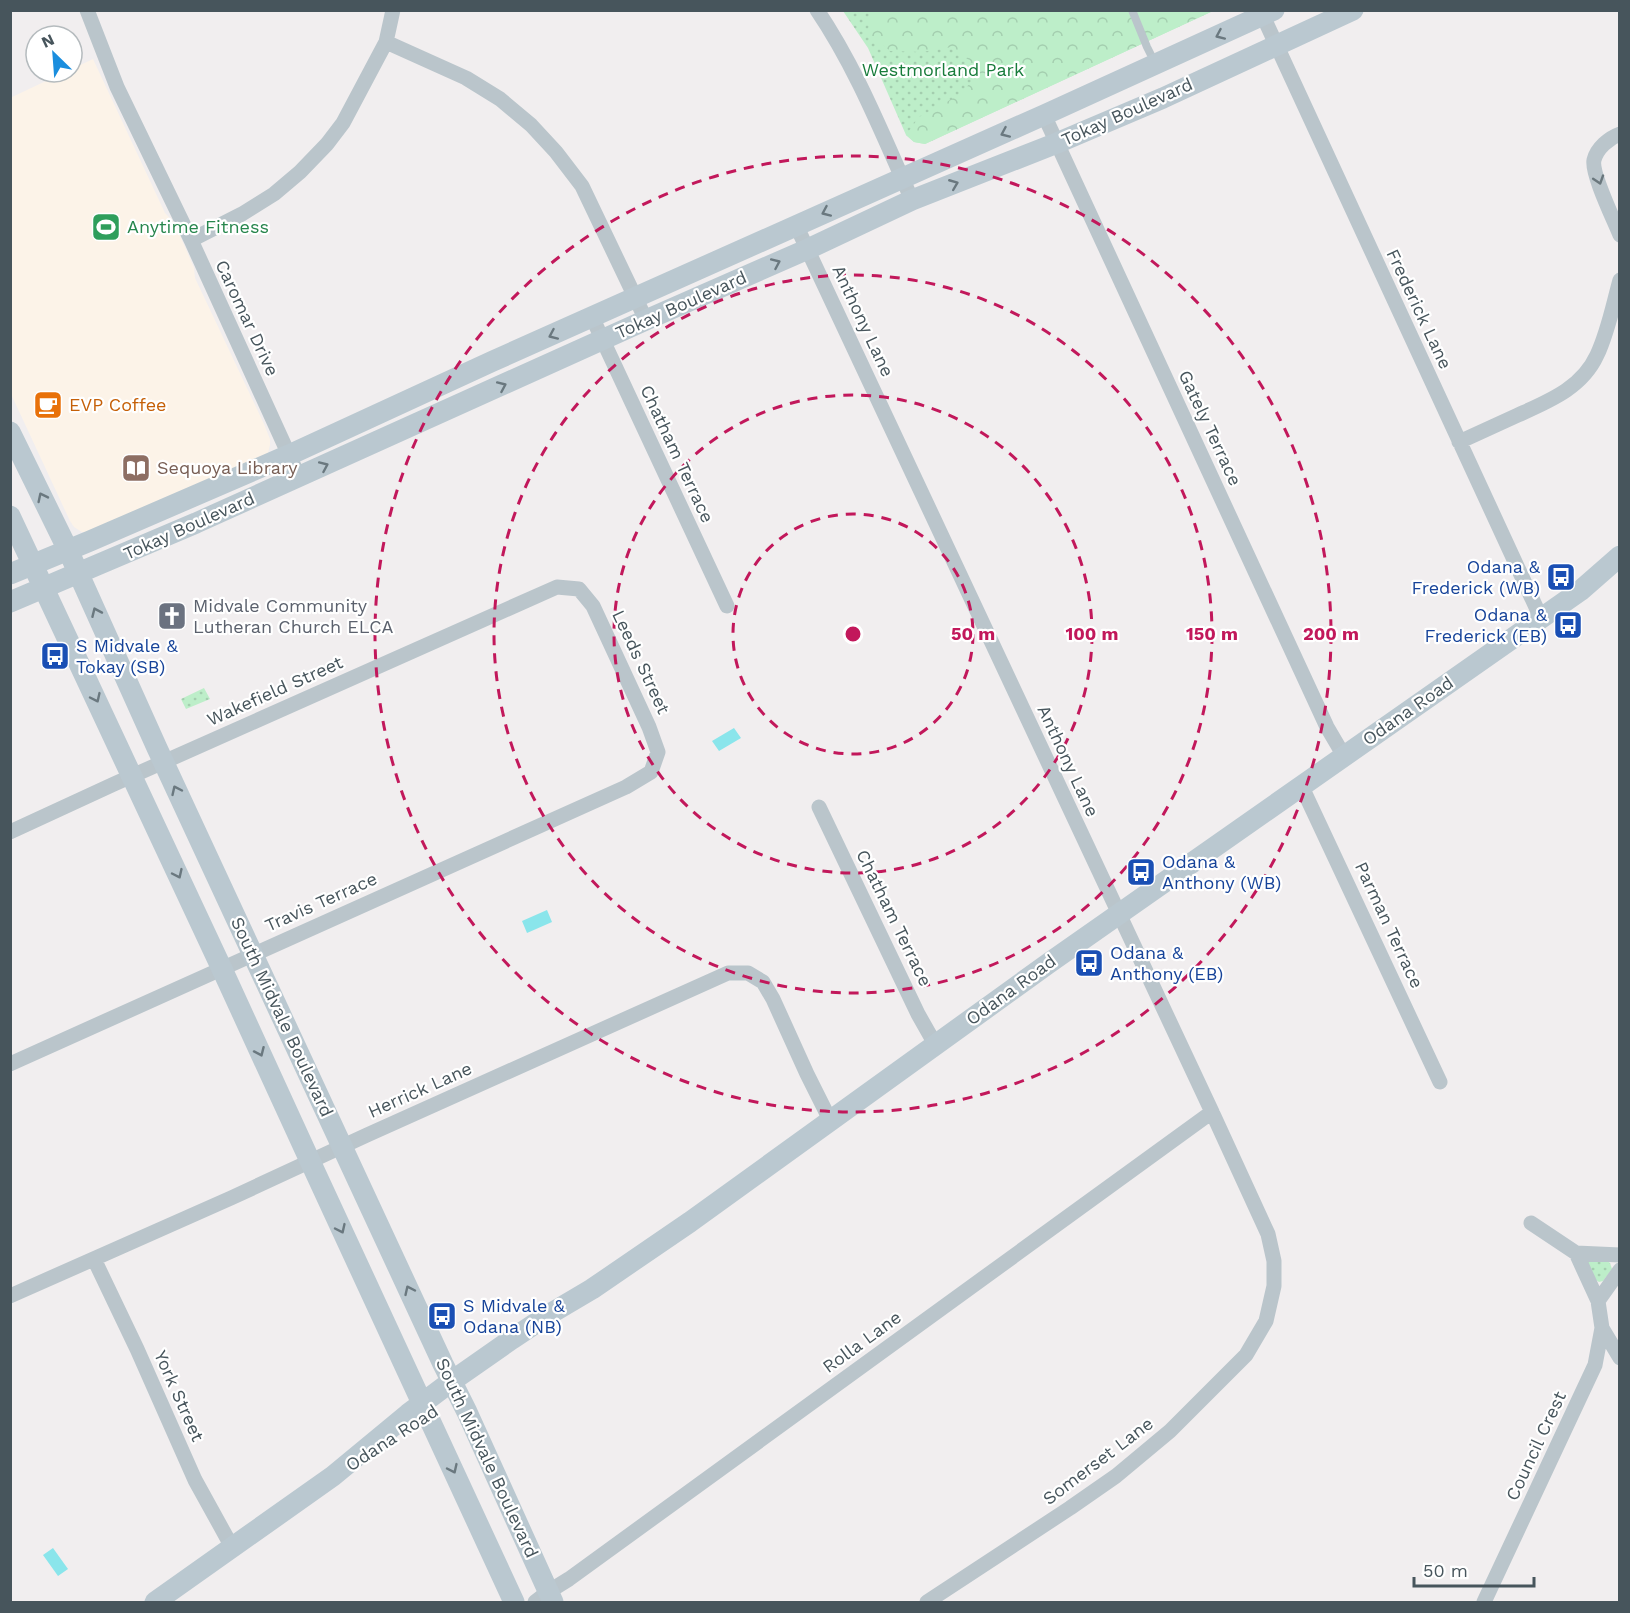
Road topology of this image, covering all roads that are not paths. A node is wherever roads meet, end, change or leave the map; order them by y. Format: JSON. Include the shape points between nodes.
{"nodes":[{"id":1,"x":87,"y":10,"type":"edge"},
{"id":2,"x":393,"y":10,"type":"edge"},
{"id":3,"x":817,"y":10,"type":"edge"},
{"id":4,"x":1132,"y":10,"type":"edge"},
{"id":5,"x":1353,"y":10,"type":"edge"},
{"id":6,"x":1268,"y":13,"type":"edge"},
{"id":7,"x":386,"y":42,"type":"junction"},
{"id":8,"x":1276,"y":45,"type":"junction"},
{"id":9,"x":1155,"y":64,"type":"junction"},
{"id":10,"x":1044,"y":116,"type":"junction"},
{"id":11,"x":1620,"y":134,"type":"edge"},
{"id":12,"x":1057,"y":143,"type":"junction"},
{"id":13,"x":902,"y":178,"type":"junction"},
{"id":14,"x":912,"y":200,"type":"junction"},
{"id":15,"x":796,"y":225,"type":"junction"},
{"id":16,"x":1620,"y":235,"type":"edge"},
{"id":17,"x":190,"y":240,"type":"junction"},
{"id":18,"x":808,"y":249,"type":"junction"},
{"id":19,"x":1620,"y":280,"type":"edge"},
{"id":20,"x":635,"y":297,"type":"junction"},
{"id":21,"x":592,"y":317,"type":"junction"},
{"id":22,"x":646,"y":320,"type":"junction"},
{"id":23,"x":602,"y":341,"type":"junction"},
{"id":24,"x":10,"y":432,"type":"edge"},
{"id":25,"x":1459,"y":442,"type":"junction"},
{"id":26,"x":289,"y":455,"type":"junction"},
{"id":27,"x":298,"y":477,"type":"junction"},
{"id":28,"x":10,"y":516,"type":"edge"},
{"id":29,"x":68,"y":550,"type":"junction"},
{"id":30,"x":1620,"y":556,"type":"edge"},
{"id":31,"x":34,"y":564,"type":"junction"},
{"id":32,"x":1620,"y":572,"type":"edge"},
{"id":33,"x":78,"y":573,"type":"junction"},
{"id":34,"x":10,"y":574,"type":"edge"},
{"id":35,"x":557,"y":587,"type":"joint"},
{"id":36,"x":44,"y":588,"type":"junction"},
{"id":37,"x":1580,"y":591,"type":"junction"},
{"id":38,"x":10,"y":602,"type":"edge"},
{"id":39,"x":727,"y":606,"type":"dead end"},
{"id":40,"x":1540,"y":618,"type":"junction"},
{"id":41,"x":1344,"y":756,"type":"junction"},
{"id":42,"x":163,"y":762,"type":"junction"},
{"id":43,"x":648,"y":774,"type":"joint"},
{"id":44,"x":132,"y":776,"type":"junction"},
{"id":45,"x":1302,"y":785,"type":"junction"},
{"id":46,"x":819,"y":807,"type":"dead end"},
{"id":47,"x":10,"y":832,"type":"edge"},
{"id":48,"x":1119,"y":914,"type":"junction"},
{"id":49,"x":253,"y":955,"type":"junction"},
{"id":50,"x":222,"y":969,"type":"junction"},
{"id":51,"x":935,"y":1044,"type":"junction"},
{"id":52,"x":10,"y":1064,"type":"edge"},
{"id":53,"x":1440,"y":1082,"type":"dead end"},
{"id":54,"x":1212,"y":1112,"type":"junction"},
{"id":55,"x":830,"y":1120,"type":"junction"},
{"id":56,"x":342,"y":1147,"type":"junction"},
{"id":57,"x":310,"y":1161,"type":"junction"},
{"id":58,"x":1531,"y":1223,"type":"dead end"},
{"id":59,"x":1576,"y":1253,"type":"junction"},
{"id":60,"x":1620,"y":1255,"type":"edge"},
{"id":61,"x":94,"y":1259,"type":"junction"},
{"id":62,"x":1620,"y":1270,"type":"edge"},
{"id":63,"x":10,"y":1296,"type":"edge"},
{"id":64,"x":1598,"y":1301,"type":"junction"},
{"id":65,"x":1266,"y":1321,"type":"joint"},
{"id":66,"x":1602,"y":1328,"type":"junction"},
{"id":67,"x":1620,"y":1358,"type":"edge"},
{"id":68,"x":455,"y":1388,"type":"junction"},
{"id":69,"x":426,"y":1409,"type":"junction"},
{"id":70,"x":232,"y":1547,"type":"junction"},
{"id":71,"x":546,"y":1599,"type":"edge"},
{"id":72,"x":155,"y":1602,"type":"edge"},
{"id":73,"x":514,"y":1602,"type":"edge"},
{"id":74,"x":927,"y":1602,"type":"edge"},
{"id":75,"x":1484,"y":1602,"type":"edge"}],
"edges":[{"from":1,"to":17,"type":"street","name":"Caromar Drive","via":[[117,87]]},
{"from":2,"to":7,"type":"street"},
{"from":3,"to":13,"type":"street","via":[[849,63]]},
{"from":4,"to":9,"type":"lane"},
{"from":5,"to":8,"type":"street","name":"Tokay Boulevard"},
{"from":6,"to":8,"type":"street","name":"Frederick Lane"},
{"from":6,"to":9,"type":"street","name":"Tokay Boulevard","one_way":true},
{"from":7,"to":17,"type":"street","via":[[343,123],[300,172],[242,214]]},
{"from":7,"to":20,"type":"street","via":[[466,78],[531,125],[582,186]]},
{"from":8,"to":12,"type":"street","name":"Tokay Boulevard"},
{"from":8,"to":25,"type":"street","name":"Frederick Lane"},
{"from":9,"to":10,"type":"street","name":"Tokay Boulevard"},
{"from":10,"to":12,"type":"street","name":"Gately Terrace"},
{"from":10,"to":13,"type":"street","name":"Tokay Boulevard","one_way":true},
{"from":11,"to":16,"type":"street","one_way":true,"via":[[1603,144],[1594,160],[1596,175]]},
{"from":14,"to":12,"type":"street","name":"Tokay Boulevard","one_way":true},
{"from":12,"to":41,"type":"street","name":"Gately Terrace","via":[[1327,727]]},
{"from":13,"to":14,"type":"street"},
{"from":13,"to":15,"type":"street","name":"Tokay Boulevard","one_way":true},
{"from":14,"to":18,"type":"street","name":"Tokay Boulevard"},
{"from":15,"to":18,"type":"street","name":"Anthony Lane"},
{"from":15,"to":20,"type":"street","name":"Tokay Boulevard"},
{"from":17,"to":26,"type":"street","name":"Caromar Drive"},
{"from":22,"to":18,"type":"street","name":"Tokay Boulevard","one_way":true},
{"from":18,"to":48,"type":"street","name":"Anthony Lane"},
{"from":19,"to":25,"type":"street","via":[[1597,357],[1585,375],[1555,398]]},
{"from":20,"to":21,"type":"street","name":"Tokay Boulevard"},
{"from":20,"to":22,"type":"street"},
{"from":21,"to":23,"type":"street","name":"Chatham Terrace"},
{"from":21,"to":26,"type":"street","name":"Tokay Boulevard","one_way":true},
{"from":22,"to":23,"type":"street","name":"Tokay Boulevard"},
{"from":27,"to":23,"type":"street","name":"Tokay Boulevard","one_way":true},
{"from":23,"to":39,"type":"street","name":"Chatham Terrace"},
{"from":29,"to":24,"type":"street","name":"South Midvale Boulevard","one_way":true},
{"from":25,"to":40,"type":"street","name":"Frederick Lane"},
{"from":26,"to":27,"type":"street","name":"Caromar Drive"},
{"from":26,"to":29,"type":"street","name":"Tokay Boulevard"},
{"from":27,"to":33,"type":"street","name":"Tokay Boulevard"},
{"from":28,"to":31,"type":"street","name":"South Midvale Boulevard"},
{"from":29,"to":31,"type":"street","name":"Tokay Boulevard"},
{"from":29,"to":33,"type":"street","name":"South Midvale Boulevard"},
{"from":30,"to":37,"type":"street","name":"Odana Road"},
{"from":31,"to":34,"type":"street","name":"Tokay Boulevard"},
{"from":31,"to":36,"type":"street","name":"South Midvale Boulevard"},
{"from":32,"to":37,"type":"street","name":"Odana Road"},
{"from":33,"to":36,"type":"street","name":"Tokay Boulevard"},
{"from":42,"to":33,"type":"street","name":"South Midvale Boulevard","one_way":true},
{"from":35,"to":42,"type":"street","name":"Wakefield Street"},
{"from":35,"to":43,"type":"street","name":"Leeds Street","via":[[579,589],[593,606],[658,752]]},
{"from":36,"to":38,"type":"street","name":"Tokay Boulevard"},
{"from":36,"to":44,"type":"street","name":"South Midvale Boulevard","one_way":true},
{"from":37,"to":40,"type":"street","name":"Odana Road"},
{"from":40,"to":41,"type":"street","name":"Odana Road"},
{"from":41,"to":45,"type":"street","name":"Odana Road"},
{"from":42,"to":44,"type":"street","name":"Wakefield Street"},
{"from":49,"to":42,"type":"street","name":"South Midvale Boulevard","one_way":true},
{"from":43,"to":49,"type":"street","name":"Travis Terrace"},
{"from":44,"to":47,"type":"street","name":"Wakefield Street"},
{"from":44,"to":50,"type":"street","name":"South Midvale Boulevard","one_way":true},
{"from":45,"to":48,"type":"street","name":"Odana Road"},
{"from":45,"to":53,"type":"street","name":"Parman Terrace"},
{"from":46,"to":51,"type":"street","name":"Chatham Terrace"},
{"from":48,"to":51,"type":"street","name":"Odana Road"},
{"from":48,"to":54,"type":"street","name":"Anthony Lane"},
{"from":49,"to":50,"type":"street","name":"Travis Terrace"},
{"from":49,"to":56,"type":"street","name":"South Midvale Boulevard"},
{"from":50,"to":52,"type":"street","name":"Travis Terrace"},
{"from":50,"to":57,"type":"street","name":"South Midvale Boulevard","one_way":true},
{"from":51,"to":55,"type":"street","name":"Odana Road"},
{"from":54,"to":65,"type":"street","name":"Anthony Lane","via":[[1268,1234],[1274,1286]]},
{"from":54,"to":71,"type":"street","name":"Rolla Lane","via":[[568,1579]]},
{"from":55,"to":56,"type":"street","name":"Herrick Lane","via":[[763,982],[748,973],[728,973]]},
{"from":55,"to":68,"type":"street","name":"Odana Road","via":[[690,1222],[539,1321]]},
{"from":56,"to":57,"type":"street","name":"Herrick Lane"},
{"from":68,"to":56,"type":"street","name":"South Midvale Boulevard","one_way":true},
{"from":57,"to":61,"type":"street","name":"Herrick Lane"},
{"from":57,"to":69,"type":"street","name":"South Midvale Boulevard","one_way":true},
{"from":58,"to":59,"type":"street"},
{"from":59,"to":60,"type":"street"},
{"from":59,"to":64,"type":"street","name":"Council Crest"},
{"from":61,"to":63,"type":"street","name":"Herrick Lane"},
{"from":61,"to":70,"type":"street","name":"York Street","via":[[195,1480]]},
{"from":62,"to":64,"type":"street"},
{"from":64,"to":66,"type":"street","name":"Council Crest"},
{"from":65,"to":74,"type":"street","name":"Somerset Lane","via":[[1246,1356],[1170,1431],[1116,1476]]},
{"from":66,"to":67,"type":"street"},
{"from":66,"to":75,"type":"street","name":"Council Crest","via":[[1595,1365]]},
{"from":68,"to":69,"type":"street","name":"Odana Road"},
{"from":68,"to":71,"type":"street","name":"South Midvale Boulevard"},
{"from":69,"to":70,"type":"street","name":"Odana Road","via":[[352,1467],[333,1476]]},
{"from":69,"to":73,"type":"street","name":"South Midvale Boulevard","one_way":true},
{"from":70,"to":72,"type":"street","name":"Odana Road"}]}
